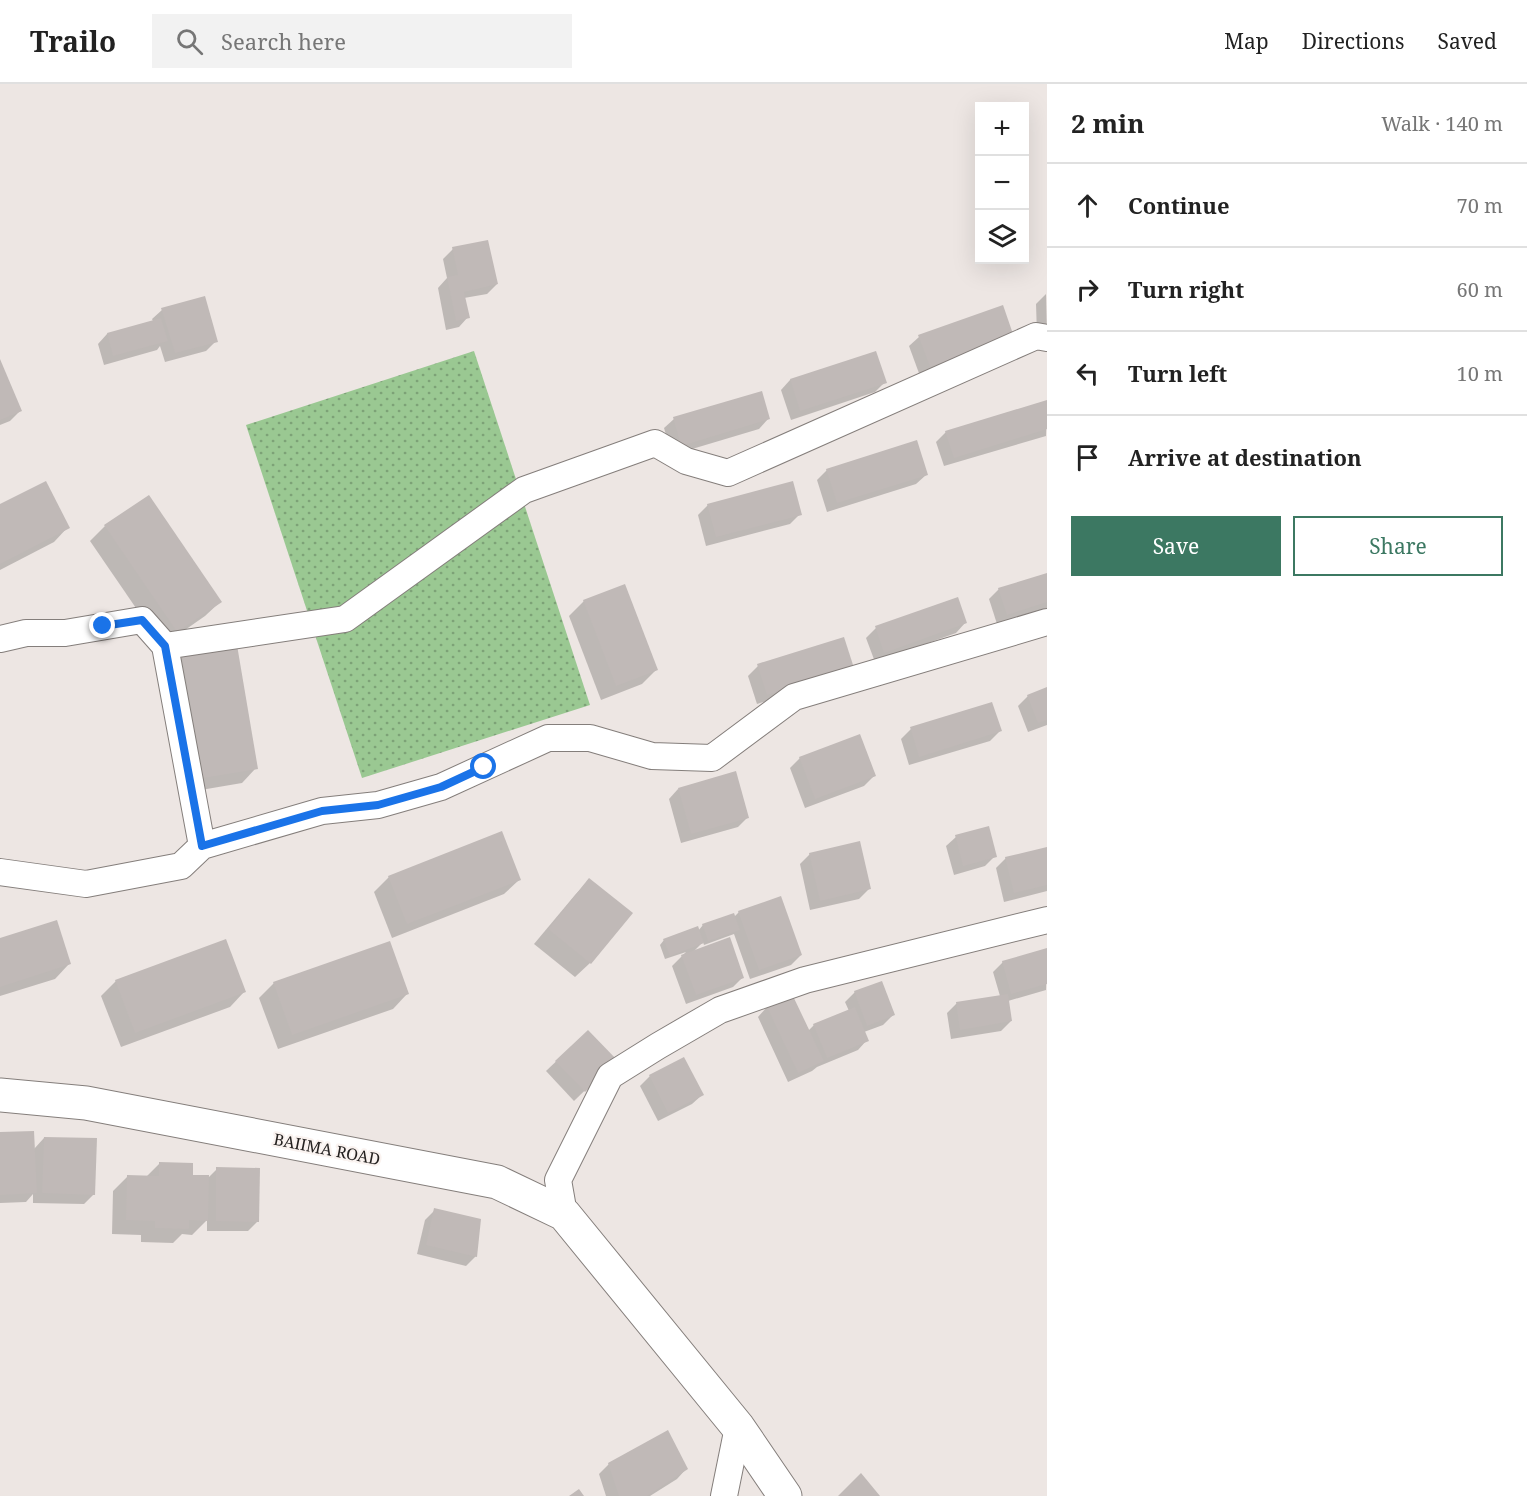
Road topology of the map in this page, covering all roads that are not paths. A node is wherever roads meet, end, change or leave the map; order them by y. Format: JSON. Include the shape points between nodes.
{"nodes":[{"id":1,"x":1047,"y":338,"type":"edge"},
{"id":2,"x":1047,"y":622,"type":"edge"},
{"id":3,"x":0,"y":639,"type":"edge"},
{"id":4,"x":165,"y":646,"type":"junction"},
{"id":5,"x":202,"y":846,"type":"junction"},
{"id":6,"x":0,"y":872,"type":"edge"},
{"id":7,"x":1047,"y":920,"type":"edge"},
{"id":8,"x":0,"y":1095,"type":"edge"},
{"id":9,"x":564,"y":1214,"type":"junction"},
{"id":10,"x":738,"y":1427,"type":"junction"},
{"id":11,"x":724,"y":1496,"type":"edge"},
{"id":12,"x":785,"y":1496,"type":"edge"}],
"edges":[{"from":1,"to":4,"type":"street","via":[[1036,336],[728,473],[686,461],[655,443],[524,490],[345,619]]},
{"from":2,"to":5,"type":"street","via":[[794,697],[712,758],[652,756],[590,738],[548,738],[441,787],[378,805],[322,811]]},
{"from":3,"to":4,"type":"street","via":[[142,620]]},
{"from":4,"to":5,"type":"street"},
{"from":5,"to":6,"type":"street","via":[[181,866],[86,884]]},
{"from":7,"to":9,"type":"street","via":[[805,980],[720,1010],[658,1046],[610,1076],[558,1180]]},
{"from":8,"to":9,"type":"street","name":"BAIIMA ROAD","via":[[86,1103],[497,1182]]},
{"from":9,"to":10,"type":"street","name":"BAIIMA ROAD"},
{"from":10,"to":11,"type":"street"},
{"from":10,"to":12,"type":"street","name":"BAIIMA ROAD"}]}
